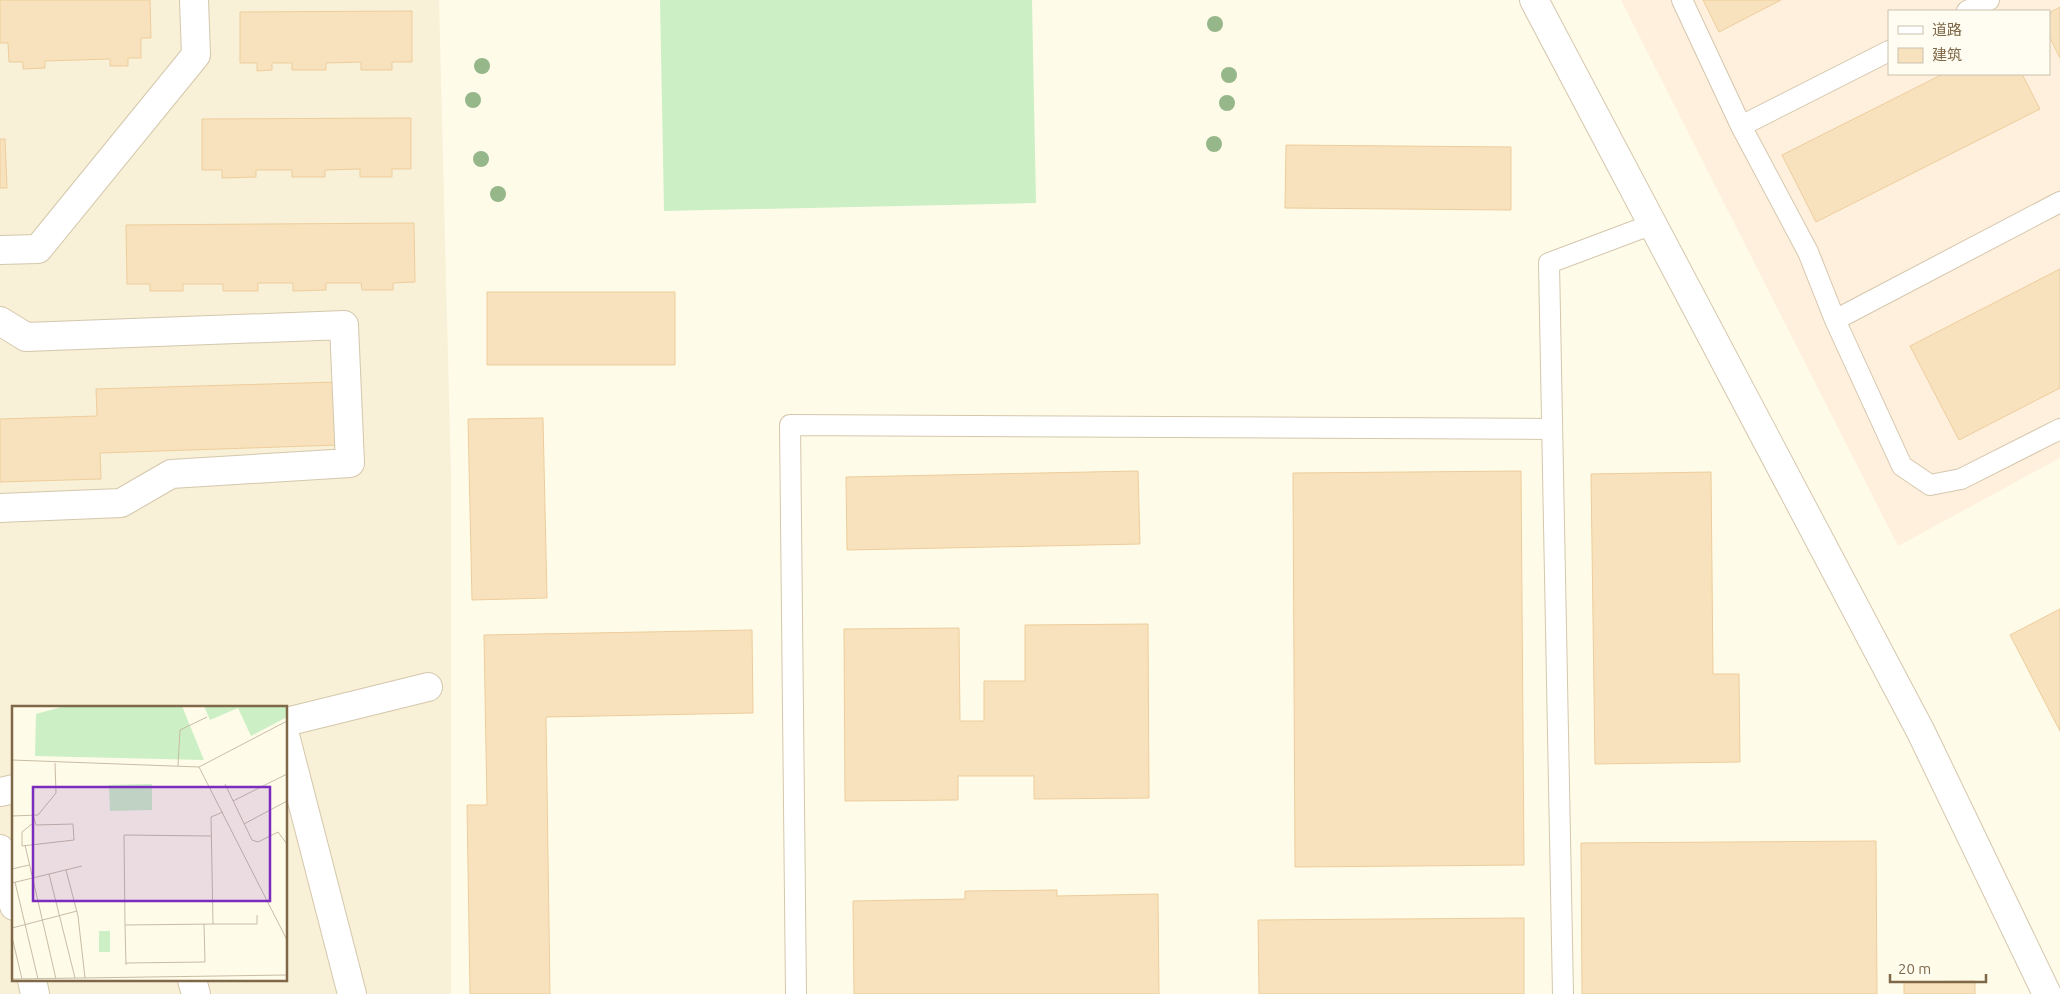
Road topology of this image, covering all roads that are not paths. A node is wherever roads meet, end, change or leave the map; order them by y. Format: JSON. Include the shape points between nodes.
{"nodes":[{"id":1,"x":194,"y":0,"type":"edge"},
{"id":2,"x":1534,"y":0,"type":"edge"},
{"id":3,"x":1682,"y":0,"type":"edge"},
{"id":4,"x":1989,"y":0,"type":"edge"},
{"id":5,"x":1969,"y":10,"type":"edge"},
{"id":6,"x":1888,"y":52,"type":"edge"},
{"id":7,"x":1741,"y":126,"type":"junction"},
{"id":8,"x":2060,"y":202,"type":"edge"},
{"id":9,"x":1653,"y":224,"type":"junction"},
{"id":10,"x":0,"y":250,"type":"edge"},
{"id":11,"x":1835,"y":320,"type":"junction"},
{"id":12,"x":0,"y":321,"type":"edge"},
{"id":13,"x":1552,"y":429,"type":"junction"},
{"id":14,"x":2060,"y":429,"type":"edge"},
{"id":15,"x":0,"y":508,"type":"edge"},
{"id":16,"x":428,"y":688,"type":"dead end"},
{"id":17,"x":288,"y":722,"type":"edge"},
{"id":18,"x":288,"y":747,"type":"edge"},
{"id":19,"x":0,"y":849,"type":"edge"},
{"id":20,"x":12,"y":898,"type":"edge"},
{"id":21,"x":352,"y":994,"type":"edge"},
{"id":22,"x":796,"y":994,"type":"edge"},
{"id":23,"x":1563,"y":994,"type":"edge"},
{"id":24,"x":2047,"y":994,"type":"edge"}],
"edges":[{"from":1,"to":10,"type":"street","via":[[196,55],[38,249]]},
{"from":2,"to":9,"type":"street"},
{"from":3,"to":7,"type":"lane"},
{"from":4,"to":5,"type":"lane"},
{"from":6,"to":7,"type":"lane"},
{"from":7,"to":11,"type":"lane","via":[[1808,252]]},
{"from":8,"to":11,"type":"lane"},
{"from":9,"to":13,"type":"lane","via":[[1549,263]]},
{"from":9,"to":24,"type":"street","via":[[1921,732]]},
{"from":11,"to":14,"type":"lane","via":[[1902,466],[1930,485],[1961,480]]},
{"from":12,"to":15,"type":"street","via":[[26,337],[344,325],[350,464],[171,474],[121,503]]},
{"from":13,"to":22,"type":"lane","via":[[790,425]]},
{"from":13,"to":23,"type":"lane"},
{"from":16,"to":17,"type":"street"},
{"from":18,"to":21,"type":"street"},
{"from":19,"to":20,"type":"street"}]}
